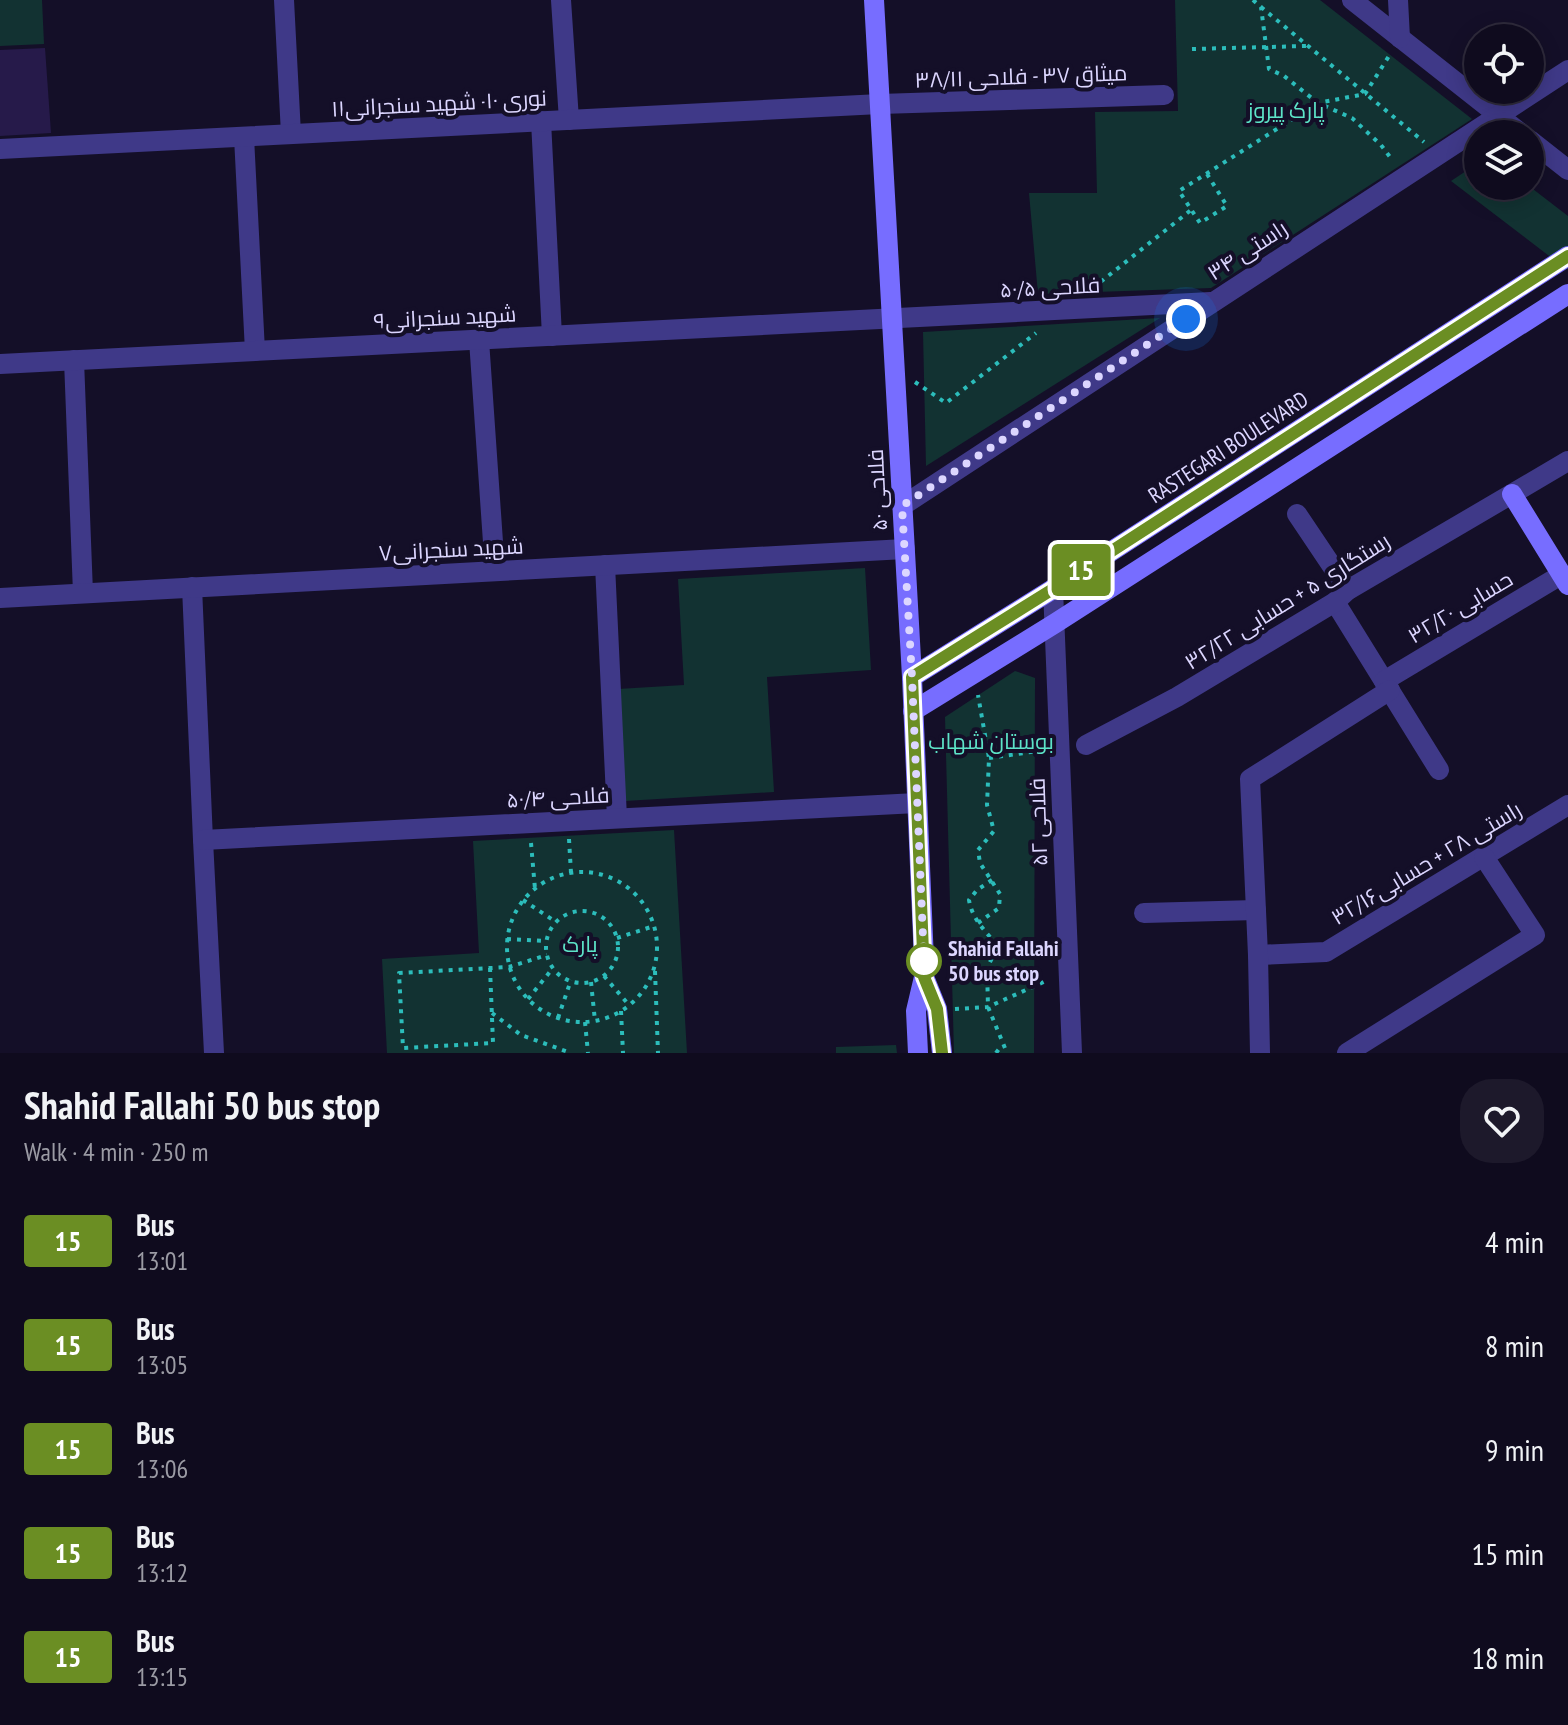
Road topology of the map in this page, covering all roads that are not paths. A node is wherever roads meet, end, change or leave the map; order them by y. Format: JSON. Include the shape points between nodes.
{"nodes":[{"id":1,"x":284,"y":0,"type":"edge"},
{"id":2,"x":561,"y":0,"type":"edge"},
{"id":3,"x":874,"y":0,"type":"edge"},
{"id":4,"x":1352,"y":0,"type":"edge"},
{"id":5,"x":1398,"y":0,"type":"edge"},
{"id":6,"x":1400,"y":38,"type":"junction"},
{"id":7,"x":1568,"y":70,"type":"edge"},
{"id":8,"x":1164,"y":95,"type":"dead end"},
{"id":9,"x":880,"y":104,"type":"junction"},
{"id":10,"x":1497,"y":115,"type":"junction"},
{"id":11,"x":569,"y":120,"type":"junction"},
{"id":12,"x":1504,"y":120,"type":"edge"},
{"id":13,"x":541,"y":121,"type":"junction"},
{"id":14,"x":291,"y":134,"type":"junction"},
{"id":15,"x":244,"y":137,"type":"junction"},
{"id":16,"x":0,"y":149,"type":"edge"},
{"id":17,"x":1544,"y":151,"type":"edge"},
{"id":18,"x":1568,"y":170,"type":"edge"},
{"id":19,"x":1568,"y":256,"type":"edge"},
{"id":20,"x":1568,"y":294,"type":"edge"},
{"id":21,"x":1211,"y":302,"type":"junction"},
{"id":22,"x":892,"y":319,"type":"junction"},
{"id":23,"x":552,"y":336,"type":"junction"},
{"id":24,"x":479,"y":340,"type":"junction"},
{"id":25,"x":255,"y":351,"type":"junction"},
{"id":26,"x":74,"y":360,"type":"junction"},
{"id":27,"x":0,"y":364,"type":"edge"},
{"id":28,"x":1568,"y":461,"type":"edge"},
{"id":29,"x":1512,"y":494,"type":"junction"},
{"id":30,"x":902,"y":506,"type":"junction"},
{"id":31,"x":1297,"y":514,"type":"dead end"},
{"id":32,"x":905,"y":549,"type":"junction"},
{"id":33,"x":605,"y":565,"type":"junction"},
{"id":34,"x":495,"y":571,"type":"junction"},
{"id":35,"x":1565,"y":580,"type":"edge"},
{"id":36,"x":192,"y":587,"type":"junction"},
{"id":37,"x":1053,"y":589,"type":"junction"},
{"id":38,"x":83,"y":593,"type":"junction"},
{"id":39,"x":1341,"y":596,"type":"junction"},
{"id":40,"x":0,"y":598,"type":"edge"},
{"id":41,"x":1054,"y":624,"type":"junction"},
{"id":42,"x":912,"y":677,"type":"junction"},
{"id":43,"x":1387,"y":686,"type":"junction"},
{"id":44,"x":913,"y":711,"type":"junction"},
{"id":45,"x":1086,"y":745,"type":"dead end"},
{"id":46,"x":1439,"y":770,"type":"dead end"},
{"id":47,"x":917,"y":803,"type":"junction"},
{"id":48,"x":1568,"y":805,"type":"edge"},
{"id":49,"x":617,"y":818,"type":"junction"},
{"id":50,"x":203,"y":840,"type":"junction"},
{"id":51,"x":1484,"y":857,"type":"junction"},
{"id":52,"x":1256,"y":910,"type":"junction"},
{"id":53,"x":1144,"y":913,"type":"dead end"},
{"id":54,"x":1258,"y":955,"type":"junction"},
{"id":55,"x":924,"y":977,"type":"junction"},
{"id":56,"x":214,"y":1053,"type":"edge"},
{"id":57,"x":918,"y":1053,"type":"edge"},
{"id":58,"x":942,"y":1053,"type":"edge"},
{"id":59,"x":1072,"y":1053,"type":"edge"},
{"id":60,"x":1260,"y":1053,"type":"edge"},
{"id":61,"x":1347,"y":1053,"type":"edge"}],
"edges":[{"from":1,"to":14,"type":"street"},
{"from":2,"to":11,"type":"street"},
{"from":3,"to":9,"type":"street","name":"فلاحی ۵۰"},
{"from":4,"to":6,"type":"street"},
{"from":5,"to":6,"type":"street"},
{"from":6,"to":10,"type":"street"},
{"from":7,"to":10,"type":"street","name":"راستی ۳۴"},
{"from":8,"to":9,"type":"street","name":"میثاق ۳۷ - فلاحی ۳۸/۱۱"},
{"from":9,"to":11,"type":"street","name":"نوری ۱۰- شهید سنجرانی۱۱"},
{"from":9,"to":22,"type":"street","name":"فلاحی ۵۰"},
{"from":10,"to":12,"type":"street"},
{"from":10,"to":21,"type":"street","name":"راستی ۳۴"},
{"from":11,"to":13,"type":"street","name":"نوری ۱۰- شهید سنجرانی۱۱"},
{"from":13,"to":14,"type":"street","name":"نوری ۱۰- شهید سنجرانی۱۱"},
{"from":13,"to":23,"type":"street"},
{"from":14,"to":15,"type":"street","name":"نوری ۱۰- شهید سنجرانی۱۱"},
{"from":15,"to":16,"type":"street","name":"نوری ۱۰- شهید سنجرانی۱۱"},
{"from":15,"to":25,"type":"street"},
{"from":17,"to":18,"type":"street"},
{"from":19,"to":37,"type":"street","name":"RASTEGARI BOULEVARD"},
{"from":20,"to":41,"type":"street"},
{"from":21,"to":22,"type":"street","name":"فلاحی ۵۰/۵"},
{"from":21,"to":30,"type":"street","name":"راستی ۳۴"},
{"from":22,"to":23,"type":"street","name":"شهید سنجرانی۹"},
{"from":22,"to":30,"type":"street","name":"فلاحی ۵۰"},
{"from":23,"to":24,"type":"street","name":"شهید سنجرانی۹"},
{"from":24,"to":25,"type":"street","name":"شهید سنجرانی۹"},
{"from":24,"to":34,"type":"street"},
{"from":25,"to":26,"type":"street","name":"شهید سنجرانی۹"},
{"from":26,"to":27,"type":"street","name":"شهید سنجرانی۹"},
{"from":26,"to":38,"type":"street"},
{"from":28,"to":29,"type":"street","name":"رستگاری ۵ + حسابی ۳۲/۲۲"},
{"from":29,"to":35,"type":"street"},
{"from":29,"to":39,"type":"street","name":"رستگاری ۵ + حسابی ۳۲/۲۲"},
{"from":30,"to":32,"type":"street","name":"فلاحی ۵۰"},
{"from":31,"to":39,"type":"street"},
{"from":32,"to":33,"type":"street","name":"شهید سنجرانی۷"},
{"from":32,"to":42,"type":"street","name":"فلاحی ۵۰"},
{"from":33,"to":34,"type":"street","name":"شهید سنجرانی۷"},
{"from":33,"to":49,"type":"street"},
{"from":34,"to":36,"type":"street","name":"شهید سنجرانی۷"},
{"from":35,"to":43,"type":"street","name":"حسابی ۳۲/۲۰"},
{"from":36,"to":38,"type":"street","name":"شهید سنجرانی۷"},
{"from":36,"to":50,"type":"street"},
{"from":37,"to":41,"type":"street","name":"فلاحی ۵۲"},
{"from":37,"to":42,"type":"street","name":"RASTEGARI BOULEVARD"},
{"from":38,"to":40,"type":"street","name":"شهید سنجرانی۷"},
{"from":39,"to":43,"type":"street"},
{"from":39,"to":45,"type":"street","name":"رستگاری ۵ + حسابی ۳۲/۲۲","via":[[1177,697]]},
{"from":41,"to":44,"type":"street"},
{"from":41,"to":59,"type":"street","name":"فلاحی ۵۲"},
{"from":42,"to":44,"type":"street","name":"فلاحی ۵۰"},
{"from":43,"to":46,"type":"street"},
{"from":43,"to":52,"type":"street","name":"حسابی ۳۲/۲۰","via":[[1250,779]]},
{"from":44,"to":47,"type":"street","name":"فلاحی ۵۰"},
{"from":47,"to":49,"type":"street","name":"فلاحی ۵۰/۴"},
{"from":47,"to":55,"type":"street","name":"فلاحی ۵۰"},
{"from":48,"to":51,"type":"street","name":"راستی ۲۸ + حسابی۳۲/۱۶"},
{"from":49,"to":50,"type":"street","name":"فلاحی ۵۰/۴"},
{"from":50,"to":56,"type":"street"},
{"from":51,"to":54,"type":"street","name":"راستی ۲۸ + حسابی۳۲/۱۶","via":[[1326,952]]},
{"from":51,"to":61,"type":"street","via":[[1535,935]]},
{"from":52,"to":53,"type":"street"},
{"from":52,"to":54,"type":"street"},
{"from":54,"to":60,"type":"street"},
{"from":55,"to":57,"type":"street","name":"فلاحی ۵۰","via":[[916,1011]]},
{"from":55,"to":58,"type":"street","name":"فلاحی ۵۰","via":[[937,1009]]}]}
